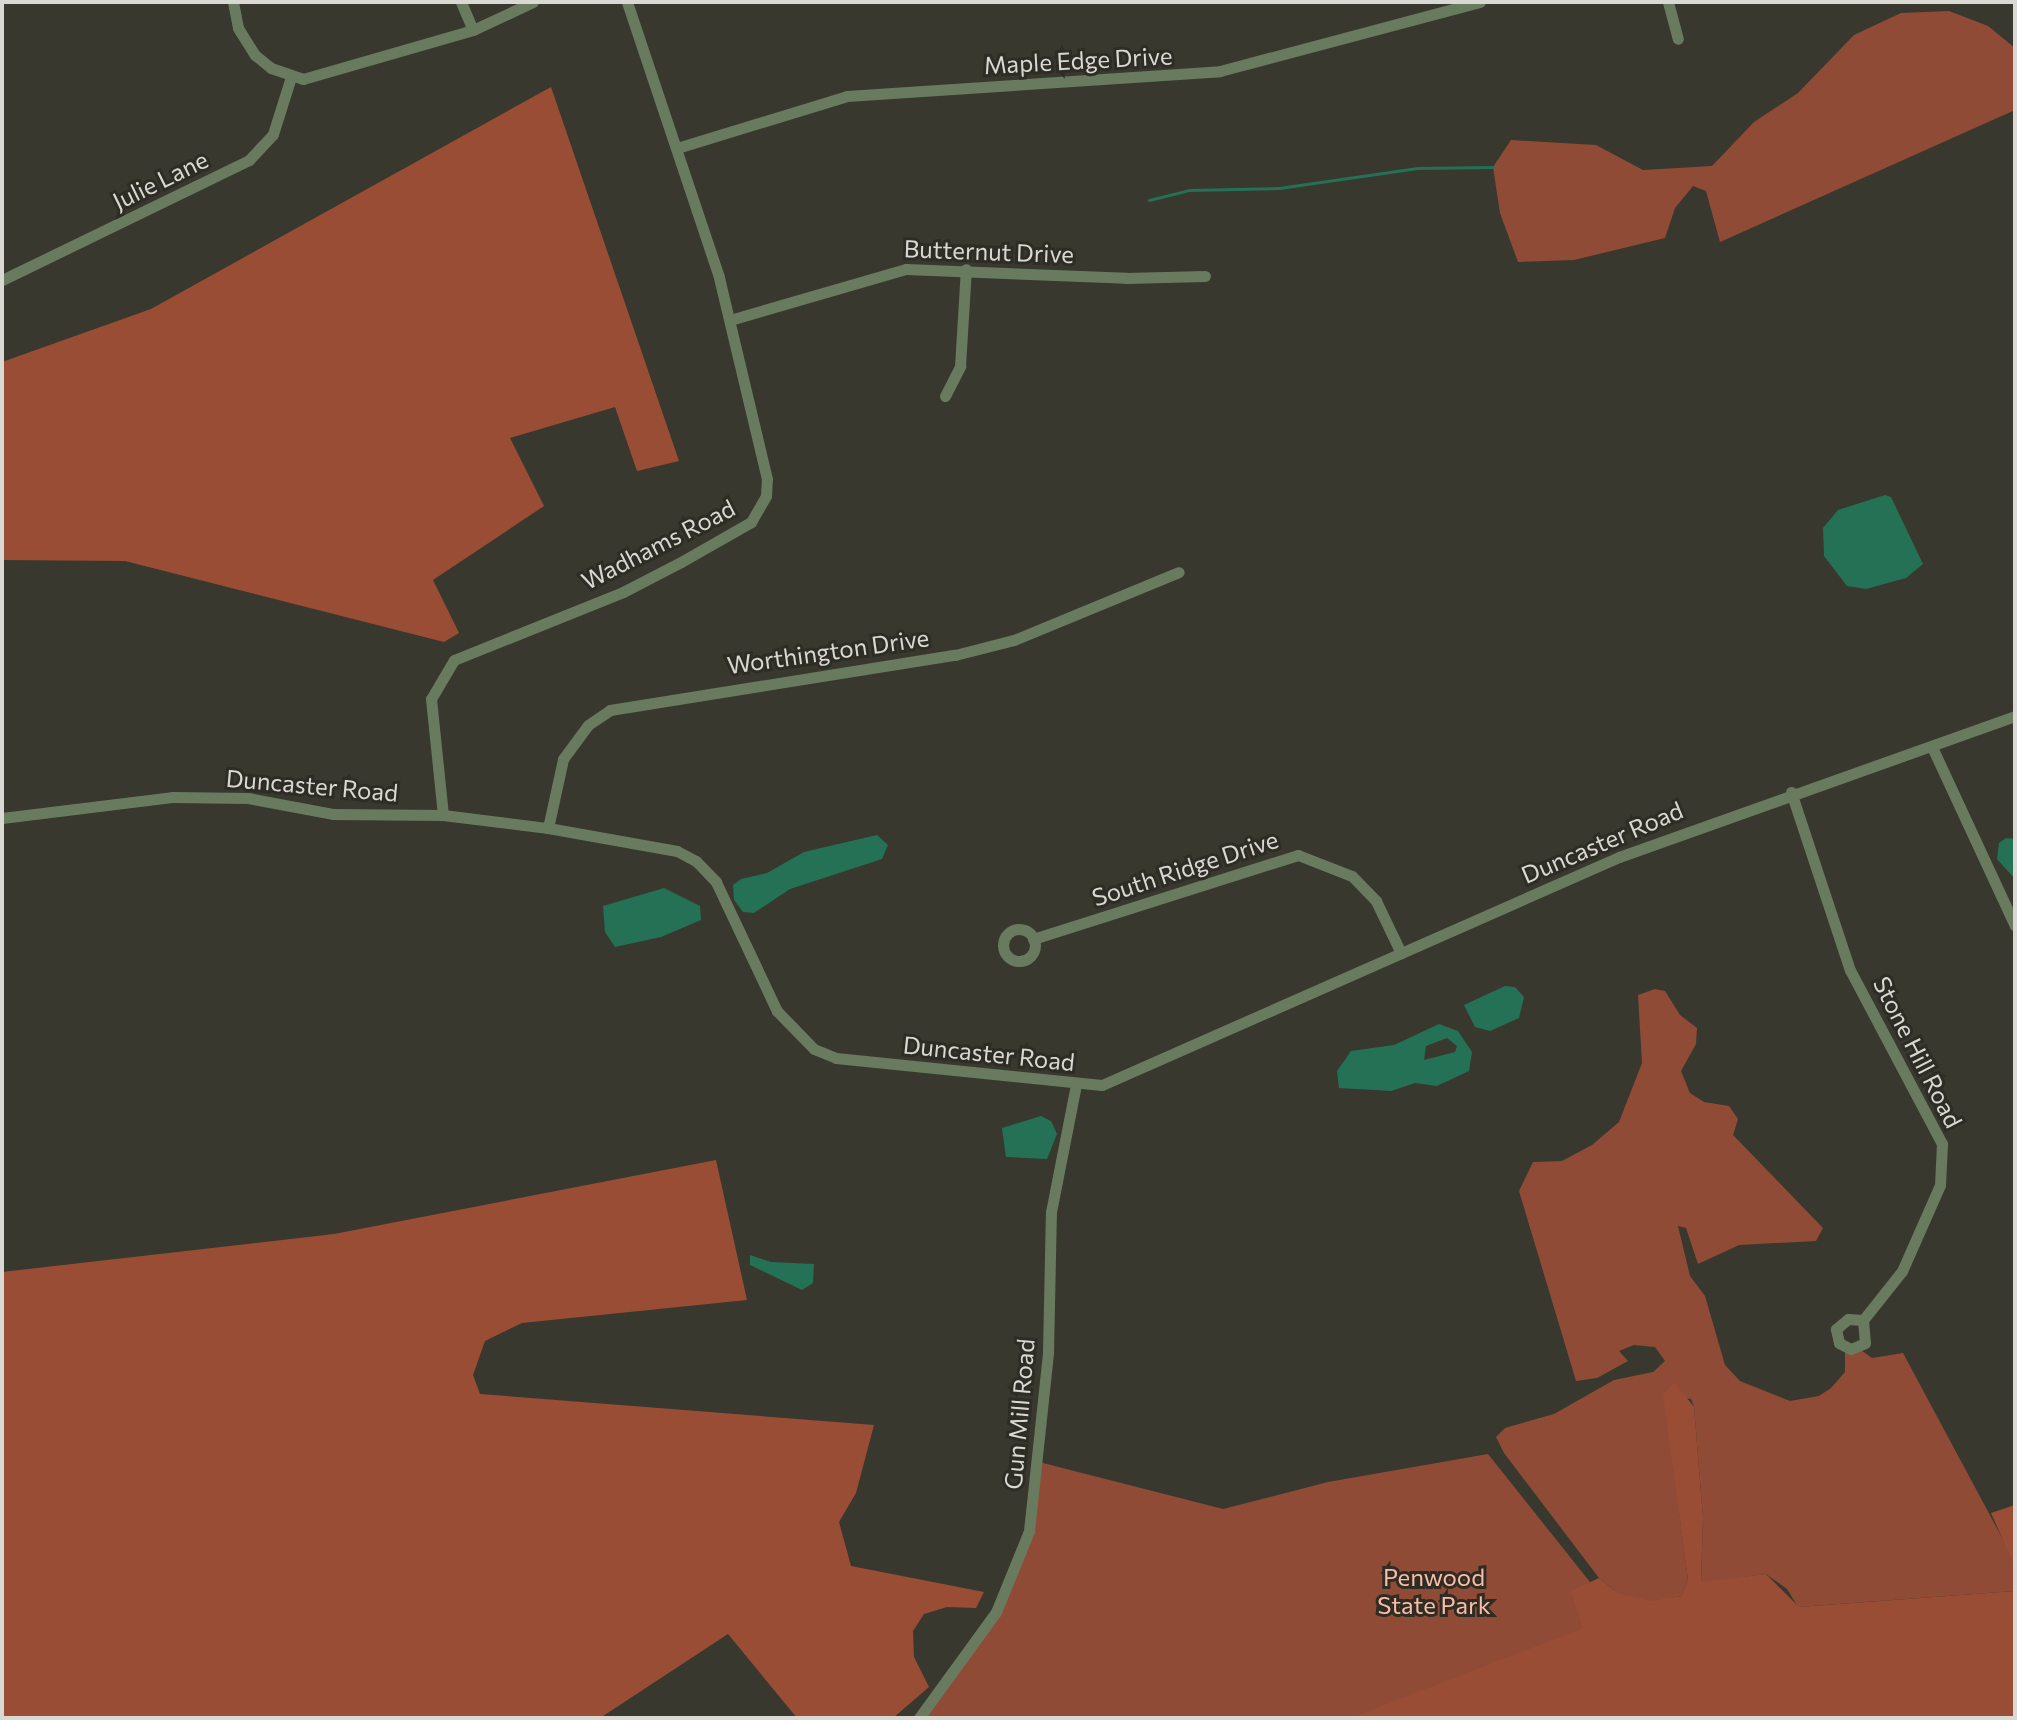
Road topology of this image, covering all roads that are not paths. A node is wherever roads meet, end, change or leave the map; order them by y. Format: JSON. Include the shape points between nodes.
{"nodes":[{"id":1,"x":233,"y":2,"type":"edge"},
{"id":2,"x":461,"y":2,"type":"edge"},
{"id":3,"x":533,"y":2,"type":"edge"},
{"id":4,"x":627,"y":2,"type":"edge"},
{"id":5,"x":1480,"y":2,"type":"edge"},
{"id":6,"x":1668,"y":2,"type":"edge"},
{"id":7,"x":473,"y":30,"type":"junction"},
{"id":8,"x":1678,"y":39,"type":"dead end"},
{"id":9,"x":291,"y":77,"type":"junction"},
{"id":10,"x":677,"y":148,"type":"junction"},
{"id":11,"x":966,"y":269,"type":"junction"},
{"id":12,"x":1205,"y":276,"type":"dead end"},
{"id":13,"x":2,"y":280,"type":"edge"},
{"id":14,"x":730,"y":320,"type":"junction"},
{"id":15,"x":945,"y":396,"type":"dead end"},
{"id":16,"x":1179,"y":572,"type":"dead end"},
{"id":17,"x":2015,"y":716,"type":"edge"},
{"id":18,"x":1932,"y":747,"type":"junction"},
{"id":19,"x":1791,"y":792,"type":"junction"},
{"id":20,"x":443,"y":815,"type":"junction"},
{"id":21,"x":2,"y":818,"type":"edge"},
{"id":22,"x":548,"y":828,"type":"junction"},
{"id":23,"x":2015,"y":926,"type":"edge"},
{"id":24,"x":1033,"y":939,"type":"dead end"},
{"id":25,"x":1401,"y":953,"type":"junction"},
{"id":26,"x":1076,"y":1085,"type":"junction"},
{"id":27,"x":1863,"y":1320,"type":"dead end"},
{"id":28,"x":919,"y":1718,"type":"edge"}],
"edges":[{"from":1,"to":9,"type":"street","via":[[238,28],[255,55]]},
{"from":2,"to":7,"type":"street"},
{"from":3,"to":7,"type":"street"},
{"from":4,"to":10,"type":"street","name":"Wadhams Road"},
{"from":5,"to":10,"type":"street","name":"Maple Edge Drive","via":[[1210,73],[847,96]]},
{"from":6,"to":8,"type":"street"},
{"from":7,"to":9,"type":"street","via":[[322,77]]},
{"from":9,"to":13,"type":"street","name":"Julie Lane","via":[[273,134],[249,160]]},
{"from":10,"to":14,"type":"street","name":"Wadhams Road"},
{"from":11,"to":12,"type":"street","name":"Butternut Drive","via":[[1126,278]]},
{"from":11,"to":14,"type":"street","name":"Butternut Drive","via":[[890,271]]},
{"from":11,"to":15,"type":"street","via":[[960,366]]},
{"from":14,"to":20,"type":"street","name":"Wadhams Road","via":[[767,479],[762,508],[733,533],[623,592],[454,660],[436,685],[430,710]]},
{"from":16,"to":22,"type":"street","name":"Worthington Drive","via":[[1014,640],[955,655],[610,710],[588,725],[563,759]]},
{"from":17,"to":18,"type":"street","name":"Duncaster Road"},
{"from":18,"to":19,"type":"street","name":"Duncaster Road"},
{"from":18,"to":23,"type":"street"},
{"from":19,"to":25,"type":"street","name":"Duncaster Road","via":[[1619,857]]},
{"from":19,"to":27,"type":"street","name":"Stone Hill Road","via":[[1850,970],[1942,1144],[1940,1185],[1931,1207],[1893,1287]]},
{"from":20,"to":21,"type":"street","name":"Duncaster Road","via":[[333,814],[248,798],[172,797]]},
{"from":20,"to":22,"type":"street","name":"Duncaster Road"},
{"from":22,"to":26,"type":"street","name":"Duncaster Road","via":[[677,851],[696,861],[716,882],[777,1011],[814,1049],[836,1058]]},
{"from":24,"to":25,"type":"street","name":"South Ridge Drive","via":[[1298,855],[1352,876],[1376,901]]},
{"from":25,"to":26,"type":"street","name":"Duncaster Road","via":[[1127,1078]]},
{"from":26,"to":28,"type":"street","name":"Gun Mill Road","via":[[1051,1212],[1048,1352],[1029,1531],[996,1612]]}]}
